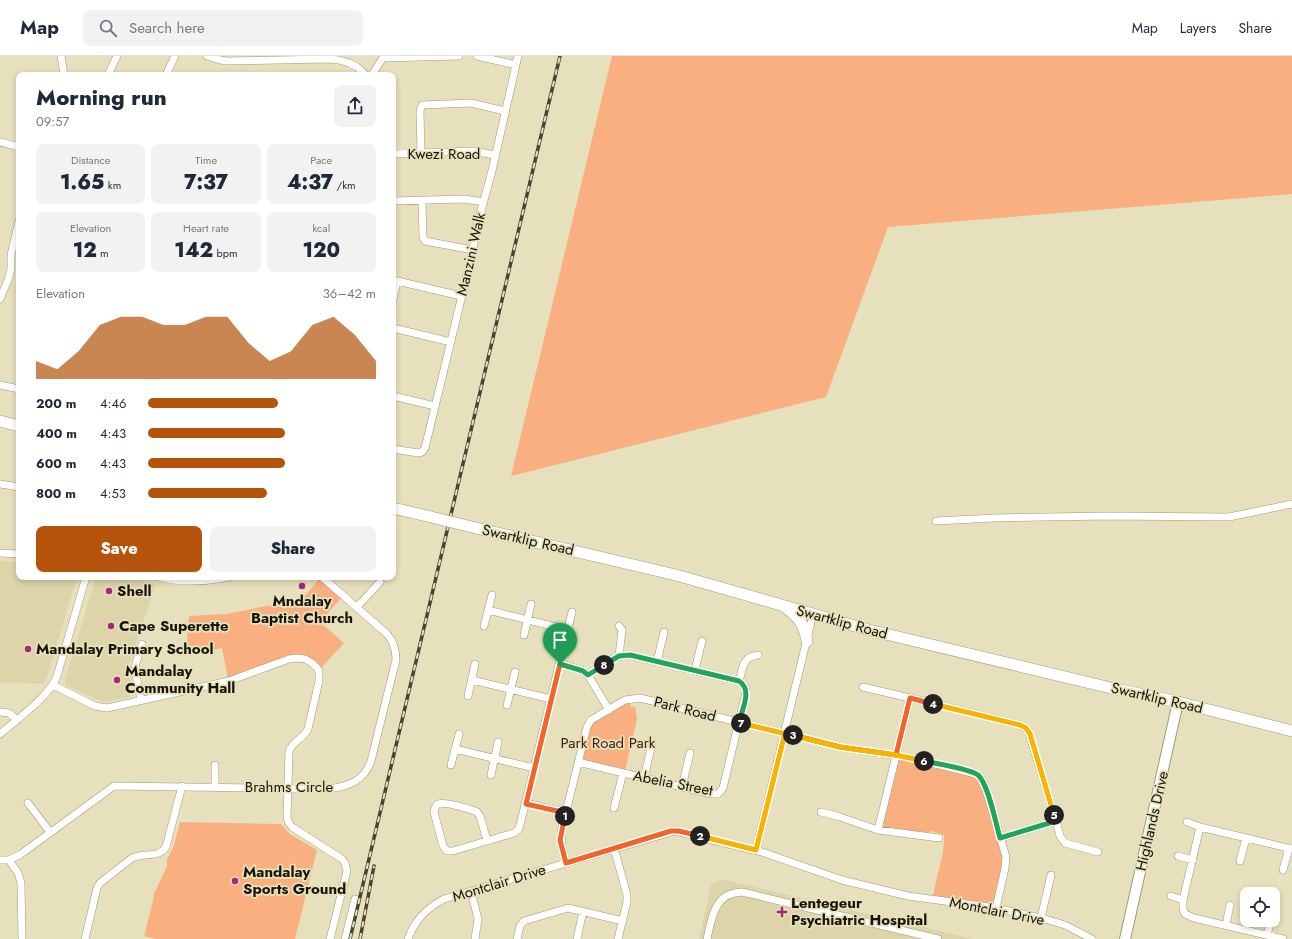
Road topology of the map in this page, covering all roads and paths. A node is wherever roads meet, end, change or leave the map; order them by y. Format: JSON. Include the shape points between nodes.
{"nodes":[{"id":1,"x":61,"y":56,"type":"edge"},
{"id":2,"x":117,"y":56,"type":"edge"},
{"id":3,"x":175,"y":56,"type":"edge"},
{"id":4,"x":207,"y":56,"type":"edge"},
{"id":5,"x":459,"y":56,"type":"edge"},
{"id":6,"x":477,"y":56,"type":"edge"},
{"id":7,"x":518,"y":56,"type":"edge"},
{"id":8,"x":383,"y":57,"type":"edge"},
{"id":9,"x":249,"y":58,"type":"edge"},
{"id":10,"x":516,"y":65,"type":"junction"},
{"id":11,"x":64,"y":72,"type":"edge"},
{"id":12,"x":109,"y":72,"type":"edge"},
{"id":13,"x":167,"y":72,"type":"edge"},
{"id":14,"x":362,"y":72,"type":"edge"},
{"id":15,"x":374,"y":72,"type":"edge"},
{"id":16,"x":505,"y":111,"type":"junction"},
{"id":17,"x":0,"y":142,"type":"edge"},
{"id":18,"x":16,"y":146,"type":"edge"},
{"id":19,"x":421,"y":152,"type":"junction"},
{"id":20,"x":396,"y":154,"type":"edge"},
{"id":21,"x":495,"y":155,"type":"junction"},
{"id":22,"x":396,"y":200,"type":"edge"},
{"id":23,"x":422,"y":200,"type":"junction"},
{"id":24,"x":484,"y":202,"type":"junction"},
{"id":25,"x":16,"y":234,"type":"edge"},
{"id":26,"x":473,"y":250,"type":"junction"},
{"id":27,"x":396,"y":280,"type":"edge"},
{"id":28,"x":461,"y":296,"type":"junction"},
{"id":29,"x":0,"y":299,"type":"edge"},
{"id":30,"x":396,"y":329,"type":"edge"},
{"id":31,"x":451,"y":342,"type":"junction"},
{"id":32,"x":0,"y":385,"type":"edge"},
{"id":33,"x":16,"y":388,"type":"edge"},
{"id":34,"x":396,"y":397,"type":"edge"},
{"id":35,"x":435,"y":406,"type":"junction"},
{"id":36,"x":0,"y":421,"type":"edge"},
{"id":37,"x":16,"y":425,"type":"edge"},
{"id":38,"x":396,"y":449,"type":"edge"},
{"id":39,"x":0,"y":484,"type":"edge"},
{"id":40,"x":16,"y":487,"type":"edge"},
{"id":41,"x":1292,"y":504,"type":"edge"},
{"id":42,"x":396,"y":509,"type":"edge"},
{"id":43,"x":936,"y":521,"type":"dead end"},
{"id":44,"x":0,"y":554,"type":"edge"},
{"id":45,"x":16,"y":554,"type":"edge"},
{"id":46,"x":85,"y":580,"type":"edge"},
{"id":47,"x":172,"y":580,"type":"edge"},
{"id":48,"x":214,"y":580,"type":"edge"},
{"id":49,"x":326,"y":580,"type":"edge"},
{"id":50,"x":380,"y":582,"type":"dead end"},
{"id":51,"x":492,"y":594,"type":"dead end"},
{"id":52,"x":531,"y":604,"type":"dead end"},
{"id":53,"x":783,"y":606,"type":"junction"},
{"id":54,"x":357,"y":607,"type":"junction"},
{"id":55,"x":488,"y":610,"type":"junction"},
{"id":56,"x":572,"y":612,"type":"dead end"},
{"id":57,"x":814,"y":614,"type":"junction"},
{"id":58,"x":528,"y":620,"type":"junction"},
{"id":59,"x":484,"y":626,"type":"dead end"},
{"id":60,"x":619,"y":626,"type":"dead end"},
{"id":61,"x":568,"y":630,"type":"junction"},
{"id":62,"x":664,"y":632,"type":"dead end"},
{"id":63,"x":524,"y":635,"type":"dead end"},
{"id":64,"x":702,"y":641,"type":"dead end"},
{"id":65,"x":807,"y":641,"type":"junction"},
{"id":66,"x":142,"y":644,"type":"dead end"},
{"id":67,"x":758,"y":655,"type":"dead end"},
{"id":68,"x":619,"y":656,"type":"junction"},
{"id":69,"x":657,"y":662,"type":"junction"},
{"id":70,"x":475,"y":664,"type":"dead end"},
{"id":71,"x":560,"y":664,"type":"junction"},
{"id":72,"x":695,"y":670,"type":"junction"},
{"id":73,"x":515,"y":672,"type":"dead end"},
{"id":74,"x":588,"y":675,"type":"junction"},
{"id":75,"x":472,"y":680,"type":"junction"},
{"id":76,"x":739,"y":681,"type":"junction"},
{"id":77,"x":53,"y":685,"type":"junction"},
{"id":78,"x":863,"y":687,"type":"dead end"},
{"id":79,"x":511,"y":689,"type":"junction"},
{"id":80,"x":468,"y":696,"type":"dead end"},
{"id":81,"x":910,"y":698,"type":"junction"},
{"id":82,"x":551,"y":699,"type":"junction"},
{"id":83,"x":141,"y":700,"type":"junction"},
{"id":84,"x":1178,"y":702,"type":"junction"},
{"id":85,"x":507,"y":705,"type":"dead end"},
{"id":86,"x":609,"y":710,"type":"junction"},
{"id":87,"x":0,"y":712,"type":"edge"},
{"id":88,"x":16,"y":720,"type":"junction"},
{"id":89,"x":739,"y":722,"type":"junction"},
{"id":90,"x":1292,"y":730,"type":"edge"},
{"id":91,"x":785,"y":733,"type":"junction"},
{"id":92,"x":0,"y":734,"type":"edge"},
{"id":93,"x":459,"y":734,"type":"dead end"},
{"id":94,"x":498,"y":742,"type":"dead end"},
{"id":95,"x":652,"y":744,"type":"dead end"},
{"id":96,"x":455,"y":749,"type":"junction"},
{"id":97,"x":690,"y":752,"type":"dead end"},
{"id":98,"x":896,"y":755,"type":"junction"},
{"id":99,"x":494,"y":759,"type":"junction"},
{"id":100,"x":578,"y":762,"type":"junction"},
{"id":101,"x":215,"y":765,"type":"dead end"},
{"id":102,"x":451,"y":765,"type":"dead end"},
{"id":103,"x":534,"y":768,"type":"junction"},
{"id":104,"x":623,"y":773,"type":"junction"},
{"id":105,"x":490,"y":775,"type":"dead end"},
{"id":106,"x":644,"y":778,"type":"junction"},
{"id":107,"x":182,"y":786,"type":"junction"},
{"id":108,"x":215,"y":787,"type":"junction"},
{"id":109,"x":682,"y":787,"type":"junction"},
{"id":110,"x":288,"y":788,"type":"junction"},
{"id":111,"x":28,"y":803,"type":"dead end"},
{"id":112,"x":526,"y":804,"type":"junction"},
{"id":113,"x":614,"y":808,"type":"dead end"},
{"id":114,"x":821,"y":812,"type":"dead end"},
{"id":115,"x":566,"y":813,"type":"junction"},
{"id":116,"x":1056,"y":821,"type":"junction"},
{"id":117,"x":1187,"y":822,"type":"dead end"},
{"id":118,"x":1200,"y":827,"type":"junction"},
{"id":119,"x":878,"y":830,"type":"junction"},
{"id":120,"x":50,"y":832,"type":"junction"},
{"id":121,"x":939,"y":838,"type":"dead end"},
{"id":122,"x":1000,"y":838,"type":"junction"},
{"id":123,"x":1246,"y":838,"type":"junction"},
{"id":124,"x":488,"y":840,"type":"junction"},
{"id":125,"x":614,"y":848,"type":"junction"},
{"id":126,"x":1291,"y":849,"type":"edge"},
{"id":127,"x":756,"y":850,"type":"junction"},
{"id":128,"x":1098,"y":852,"type":"dead end"},
{"id":129,"x":1178,"y":856,"type":"dead end"},
{"id":130,"x":0,"y":860,"type":"edge"},
{"id":131,"x":9,"y":860,"type":"junction"},
{"id":132,"x":1193,"y":860,"type":"junction"},
{"id":133,"x":1240,"y":861,"type":"dead end"},
{"id":134,"x":566,"y":863,"type":"junction"},
{"id":135,"x":1283,"y":870,"type":"dead end"},
{"id":136,"x":1051,"y":876,"type":"dead end"},
{"id":137,"x":470,"y":891,"type":"junction"},
{"id":138,"x":1171,"y":896,"type":"dead end"},
{"id":139,"x":355,"y":899,"type":"dead end"},
{"id":140,"x":1183,"y":900,"type":"junction"},
{"id":141,"x":1230,"y":906,"type":"dead end"},
{"id":142,"x":996,"y":908,"type":"junction"},
{"id":143,"x":583,"y":911,"type":"junction"},
{"id":144,"x":1041,"y":918,"type":"junction"},
{"id":145,"x":623,"y":921,"type":"junction"},
{"id":146,"x":1226,"y":925,"type":"junction"},
{"id":147,"x":1269,"y":927,"type":"edge"},
{"id":148,"x":1267,"y":935,"type":"junction"},
{"id":149,"x":22,"y":939,"type":"edge"},
{"id":150,"x":85,"y":939,"type":"edge"},
{"id":151,"x":330,"y":939,"type":"edge"},
{"id":152,"x":345,"y":939,"type":"edge"},
{"id":153,"x":408,"y":939,"type":"edge"},
{"id":154,"x":475,"y":939,"type":"edge"},
{"id":155,"x":517,"y":939,"type":"edge"},
{"id":156,"x":577,"y":939,"type":"edge"},
{"id":157,"x":618,"y":939,"type":"edge"},
{"id":158,"x":707,"y":939,"type":"edge"},
{"id":159,"x":938,"y":939,"type":"edge"},
{"id":160,"x":1092,"y":939,"type":"edge"},
{"id":161,"x":1125,"y":939,"type":"edge"},
{"id":162,"x":1283,"y":939,"type":"edge"}],
"edges":[{"from":1,"to":11,"type":"street"},
{"from":2,"to":12,"type":"street"},
{"from":3,"to":13,"type":"street"},
{"from":4,"to":9,"type":"street","via":[[220,60]]},
{"from":5,"to":8,"type":"street"},
{"from":6,"to":10,"type":"street"},
{"from":7,"to":10,"type":"street","name":"Manzini Walk"},
{"from":8,"to":15,"type":"street"},
{"from":9,"to":14,"type":"street","via":[[339,60]]},
{"from":10,"to":16,"type":"street","name":"Manzini Walk"},
{"from":16,"to":19,"type":"street","via":[[471,103],[422,105]]},
{"from":16,"to":21,"type":"street","name":"Manzini Walk"},
{"from":17,"to":18,"type":"street"},
{"from":19,"to":20,"type":"street","name":"Kwezi Road"},
{"from":19,"to":21,"type":"street","name":"Kwezi Road","via":[[473,151]]},
{"from":21,"to":24,"type":"street","name":"Manzini Walk"},
{"from":22,"to":23,"type":"street"},
{"from":23,"to":24,"type":"street","via":[[464,198]]},
{"from":23,"to":26,"type":"street","via":[[425,241]]},
{"from":24,"to":26,"type":"street","name":"Manzini Walk"},
{"from":25,"to":29,"type":"street","via":[[11,269]]},
{"from":26,"to":28,"type":"street","name":"Manzini Walk"},
{"from":27,"to":28,"type":"street"},
{"from":28,"to":31,"type":"street","name":"Manzini Walk"},
{"from":30,"to":31,"type":"street"},
{"from":31,"to":35,"type":"street","name":"Manzini Walk"},
{"from":32,"to":33,"type":"street"},
{"from":34,"to":35,"type":"street"},
{"from":35,"to":38,"type":"street","name":"Manzini Walk","via":[[422,452]]},
{"from":36,"to":37,"type":"main road"},
{"from":39,"to":40,"type":"street"},
{"from":41,"to":43,"type":"street","via":[[1223,517],[1106,516]]},
{"from":42,"to":53,"type":"main road","name":"Swartklip Road","bridge":true,"via":[[676,576]]},
{"from":44,"to":45,"type":"street"},
{"from":46,"to":77,"type":"street"},
{"from":47,"to":48,"type":"street"},
{"from":49,"to":54,"type":"street","name":"Brahms Circle"},
{"from":50,"to":54,"type":"street"},
{"from":51,"to":55,"type":"street"},
{"from":52,"to":58,"type":"street"},
{"from":53,"to":57,"type":"main road","name":"Swartklip Road"},
{"from":53,"to":65,"type":"main road","via":[[799,619]]},
{"from":54,"to":110,"type":"street","name":"Brahms Circle","via":[[390,637],[396,652],[370,765],[362,777],[345,786],[326,789]]},
{"from":55,"to":58,"type":"street"},
{"from":55,"to":59,"type":"street"},
{"from":56,"to":61,"type":"street"},
{"from":57,"to":65,"type":"street"},
{"from":57,"to":84,"type":"main road","name":"Swartklip Road","via":[[869,630]]},
{"from":58,"to":61,"type":"street"},
{"from":58,"to":63,"type":"street"},
{"from":60,"to":68,"type":"street","via":[[622,630]]},
{"from":61,"to":71,"type":"street"},
{"from":62,"to":69,"type":"street"},
{"from":64,"to":72,"type":"street"},
{"from":65,"to":91,"type":"street"},
{"from":66,"to":83,"type":"street","via":[[135,670]]},
{"from":67,"to":76,"type":"street","via":[[746,659]]},
{"from":68,"to":69,"type":"street","via":[[630,655]]},
{"from":68,"to":74,"type":"street"},
{"from":69,"to":72,"type":"street"},
{"from":70,"to":75,"type":"street"},
{"from":71,"to":74,"type":"street"},
{"from":71,"to":82,"type":"street"},
{"from":72,"to":76,"type":"street"},
{"from":73,"to":79,"type":"street"},
{"from":74,"to":86,"type":"street"},
{"from":75,"to":79,"type":"street"},
{"from":75,"to":80,"type":"street"},
{"from":76,"to":89,"type":"street","via":[[745,686],[746,692]]},
{"from":77,"to":83,"type":"street","via":[[98,707],[107,708]]},
{"from":77,"to":88,"type":"street"},
{"from":78,"to":81,"type":"street"},
{"from":79,"to":82,"type":"street"},
{"from":79,"to":85,"type":"street"},
{"from":81,"to":98,"type":"street"},
{"from":81,"to":116,"type":"street","via":[[1026,728]]},
{"from":82,"to":103,"type":"street"},
{"from":83,"to":110,"type":"street","via":[[229,681],[294,658],[312,663],[319,671],[319,681],[308,729],[289,751]]},
{"from":84,"to":90,"type":"main road","name":"Swartklip Road"},
{"from":84,"to":161,"type":"main road","name":"Highlands Drive"},
{"from":86,"to":89,"type":"street","name":"Park Road","via":[[625,700],[640,698]]},
{"from":86,"to":100,"type":"street","name":"Park Road","via":[[591,720],[588,725]]},
{"from":87,"to":88,"type":"street","via":[[9,713]]},
{"from":88,"to":92,"type":"street"},
{"from":89,"to":91,"type":"street","name":"Park Road"},
{"from":89,"to":109,"type":"street","name":"Abelia Street","via":[[722,790],[718,794],[713,794]]},
{"from":91,"to":98,"type":"street","name":"Park Road","via":[[840,747]]},
{"from":91,"to":127,"type":"street"},
{"from":93,"to":96,"type":"street"},
{"from":94,"to":99,"type":"street"},
{"from":95,"to":106,"type":"street"},
{"from":96,"to":99,"type":"street"},
{"from":96,"to":102,"type":"street"},
{"from":97,"to":109,"type":"street"},
{"from":98,"to":119,"type":"street"},
{"from":98,"to":122,"type":"street","name":"Park Road","via":[[979,776],[985,786]]},
{"from":99,"to":103,"type":"street"},
{"from":99,"to":105,"type":"street"},
{"from":100,"to":104,"type":"street","name":"Abelia Street"},
{"from":100,"to":115,"type":"street","name":"Park Road"},
{"from":101,"to":108,"type":"street"},
{"from":103,"to":112,"type":"street"},
{"from":104,"to":106,"type":"street","name":"Abelia Street"},
{"from":104,"to":113,"type":"street"},
{"from":106,"to":109,"type":"street","name":"Abelia Street"},
{"from":107,"to":108,"type":"street","name":"Brahms Circle"},
{"from":107,"to":120,"type":"street","name":"Brahms Circle","via":[[114,786]]},
{"from":107,"to":150,"type":"street","via":[[166,847],[159,854],[132,858],[100,883]]},
{"from":108,"to":110,"type":"street","name":"Brahms Circle"},
{"from":110,"to":151,"type":"street","via":[[289,824],[342,858],[347,867]]},
{"from":111,"to":120,"type":"street"},
{"from":112,"to":115,"type":"street"},
{"from":112,"to":124,"type":"street","via":[[517,831]]},
{"from":114,"to":119,"type":"street"},
{"from":115,"to":134,"type":"street","name":"Park Road","via":[[560,840]]},
{"from":116,"to":122,"type":"street"},
{"from":116,"to":128,"type":"street","via":[[1060,836],[1066,843]]},
{"from":117,"to":118,"type":"street"},
{"from":118,"to":123,"type":"street"},
{"from":118,"to":132,"type":"street"},
{"from":119,"to":121,"type":"street"},
{"from":120,"to":131,"type":"street","name":"Brahms Circle"},
{"from":122,"to":142,"type":"street","name":"Park Road","via":[[1006,862]]},
{"from":123,"to":126,"type":"street"},
{"from":123,"to":133,"type":"street"},
{"from":124,"to":124,"type":"street","via":[[480,816],[476,812],[443,803],[437,805],[434,812],[445,850],[453,851]]},
{"from":125,"to":127,"type":"street","name":"Montclair Drive","via":[[675,831]]},
{"from":125,"to":134,"type":"street","name":"Montclair Drive"},
{"from":125,"to":145,"type":"street","via":[[628,895]]},
{"from":126,"to":135,"type":"street"},
{"from":127,"to":142,"type":"street","name":"Montclair Drive","via":[[842,880],[908,896]]},
{"from":129,"to":132,"type":"street"},
{"from":130,"to":131,"type":"street"},
{"from":131,"to":149,"type":"street","via":[[21,883]]},
{"from":132,"to":140,"type":"street"},
{"from":134,"to":137,"type":"street","name":"Montclair Drive"},
{"from":136,"to":144,"type":"street"},
{"from":137,"to":153,"type":"street","name":"Montclair Drive","via":[[444,899],[432,906],[418,920]]},
{"from":137,"to":154,"type":"street","via":[[478,919]]},
{"from":138,"to":140,"type":"street"},
{"from":139,"to":152,"type":"street"},
{"from":140,"to":146,"type":"street","via":[[1185,914]]},
{"from":141,"to":146,"type":"street"},
{"from":142,"to":144,"type":"street","name":"Montclair Drive"},
{"from":143,"to":145,"type":"street"},
{"from":143,"to":155,"type":"street","via":[[566,908],[526,920],[520,926]]},
{"from":143,"to":156,"type":"street"},
{"from":144,"to":160,"type":"street","name":"Montclair Drive","via":[[1065,925]]},
{"from":145,"to":157,"type":"street"},
{"from":146,"to":148,"type":"street"},
{"from":147,"to":148,"type":"street"},
{"from":148,"to":162,"type":"street"},
{"from":158,"to":159,"type":"street","via":[[717,905],[728,895],[742,892]]}]}
